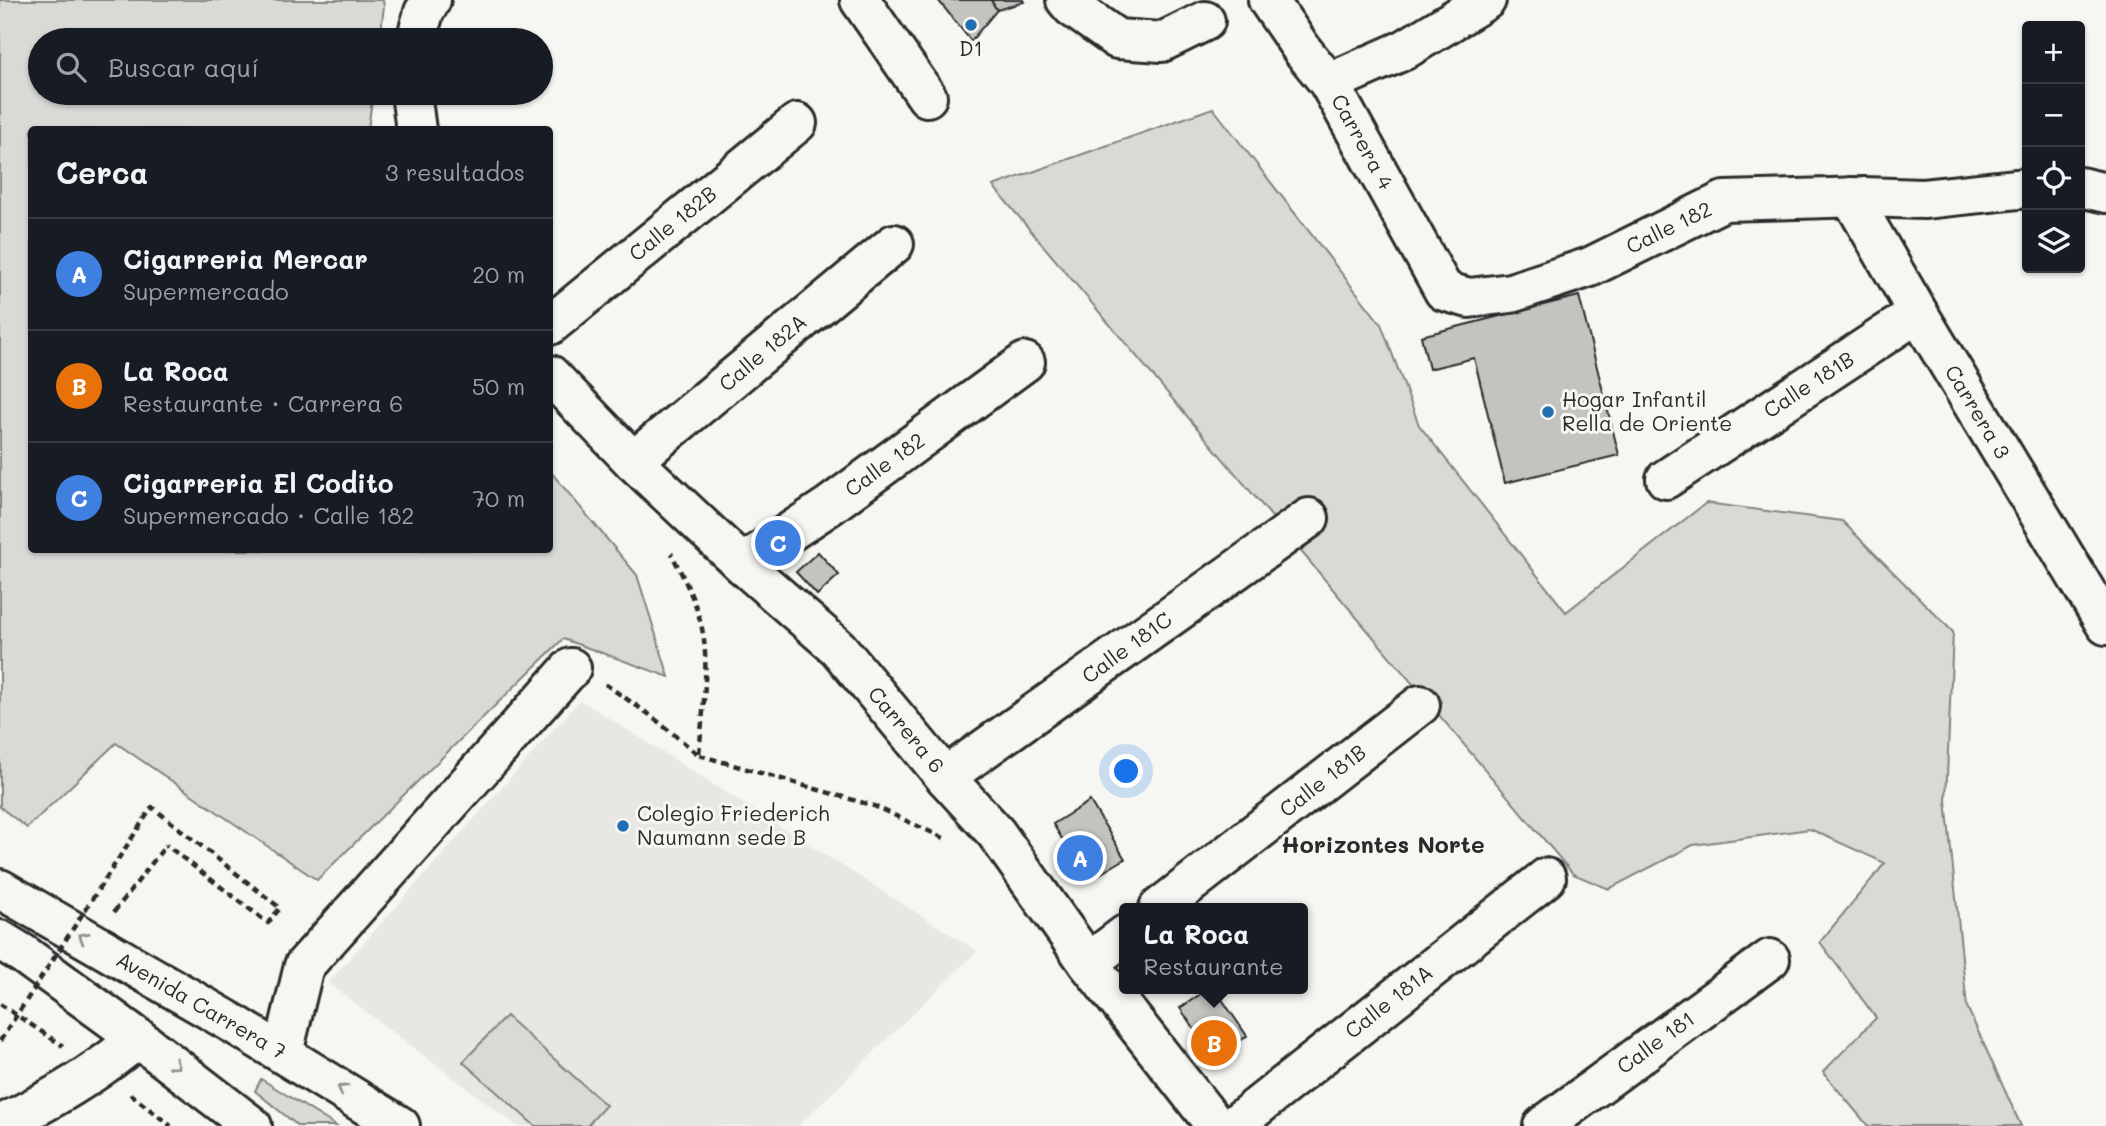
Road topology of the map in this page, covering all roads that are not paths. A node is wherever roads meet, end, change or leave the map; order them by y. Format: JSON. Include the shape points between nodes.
{"nodes":[{"id":1,"x":431,"y":0,"type":"edge"},
{"id":2,"x":860,"y":0,"type":"edge"},
{"id":3,"x":1066,"y":0,"type":"edge"},
{"id":4,"x":1268,"y":0,"type":"edge"},
{"id":5,"x":1486,"y":0,"type":"edge"},
{"id":6,"x":1205,"y":21,"type":"dead end"},
{"id":7,"x":419,"y":28,"type":"edge"},
{"id":8,"x":1329,"y":83,"type":"junction"},
{"id":9,"x":927,"y":97,"type":"dead end"},
{"id":10,"x":797,"y":123,"type":"dead end"},
{"id":11,"x":2085,"y":188,"type":"edge"},
{"id":12,"x":2022,"y":189,"type":"edge"},
{"id":13,"x":2106,"y":193,"type":"edge"},
{"id":14,"x":1851,"y":197,"type":"junction"},
{"id":15,"x":894,"y":244,"type":"dead end"},
{"id":16,"x":1444,"y":291,"type":"joint"},
{"id":17,"x":1918,"y":313,"type":"junction"},
{"id":18,"x":553,"y":323,"type":"edge"},
{"id":19,"x":1025,"y":362,"type":"dead end"},
{"id":20,"x":553,"y":378,"type":"edge"},
{"id":21,"x":633,"y":461,"type":"junction"},
{"id":22,"x":1666,"y":479,"type":"dead end"},
{"id":23,"x":1309,"y":518,"type":"dead end"},
{"id":24,"x":741,"y":564,"type":"junction"},
{"id":25,"x":2104,"y":617,"type":"edge"},
{"id":26,"x":571,"y":668,"type":"road end"},
{"id":27,"x":1420,"y":705,"type":"dead end"},
{"id":28,"x":945,"y":777,"type":"junction"},
{"id":29,"x":1546,"y":878,"type":"dead end"},
{"id":30,"x":0,"y":889,"type":"edge"},
{"id":31,"x":1165,"y":903,"type":"edge"},
{"id":32,"x":0,"y":940,"type":"edge"},
{"id":33,"x":1119,"y":940,"type":"edge"},
{"id":34,"x":1770,"y":959,"type":"dead end"},
{"id":35,"x":1088,"y":964,"type":"junction"},
{"id":36,"x":138,"y":1038,"type":"junction"},
{"id":37,"x":283,"y":1053,"type":"junction"},
{"id":38,"x":0,"y":1125,"type":"edge"},
{"id":39,"x":252,"y":1126,"type":"edge"},
{"id":40,"x":400,"y":1126,"type":"edge"},
{"id":41,"x":1216,"y":1126,"type":"edge"},
{"id":42,"x":1233,"y":1126,"type":"edge"},
{"id":43,"x":1543,"y":1126,"type":"edge"}],
"edges":[{"from":1,"to":7,"type":"street"},
{"from":2,"to":9,"type":"street"},
{"from":3,"to":6,"type":"street","via":[[1117,39],[1162,42]]},
{"from":4,"to":8,"type":"street","name":"Carrera 4"},
{"from":5,"to":8,"type":"street","via":[[1404,50]]},
{"from":8,"to":16,"type":"street","name":"Carrera 4"},
{"from":10,"to":18,"type":"street","name":"Calle 182B"},
{"from":11,"to":13,"type":"street"},
{"from":12,"to":14,"type":"street","name":"Calle 182","via":[[1923,199]]},
{"from":14,"to":16,"type":"street","name":"Calle 182","via":[[1724,201],[1590,267],[1525,289],[1469,298]]},
{"from":14,"to":17,"type":"street","name":"Carrera 3"},
{"from":15,"to":21,"type":"street","name":"Calle 182A"},
{"from":17,"to":22,"type":"street","name":"Calle 181B"},
{"from":17,"to":25,"type":"street","name":"Carrera 3"},
{"from":19,"to":24,"type":"street","name":"Calle 182","via":[[829,506]]},
{"from":20,"to":21,"type":"street","name":"Carrera 6"},
{"from":21,"to":24,"type":"street","name":"Carrera 6"},
{"from":23,"to":28,"type":"street","name":"Calle 181C"},
{"from":24,"to":28,"type":"street","name":"Carrera 6","via":[[838,648]]},
{"from":26,"to":37,"type":"street","via":[[304,966]]},
{"from":27,"to":31,"type":"street","name":"Calle 181B"},
{"from":28,"to":35,"type":"street","name":"Carrera 6","via":[[996,833]]},
{"from":29,"to":42,"type":"street","name":"Calle 181A"},
{"from":37,"to":30,"type":"street","name":"Avenida Carrera 7","one_way":true},
{"from":32,"to":36,"type":"street"},
{"from":33,"to":35,"type":"street"},
{"from":34,"to":43,"type":"street","name":"Calle 181"},
{"from":35,"to":41,"type":"street","name":"Carrera 6"},
{"from":36,"to":38,"type":"street","via":[[71,1088]]},
{"from":36,"to":39,"type":"street","one_way":true},
{"from":40,"to":37,"type":"street","name":"Avenida Carrera 7","one_way":true}]}
